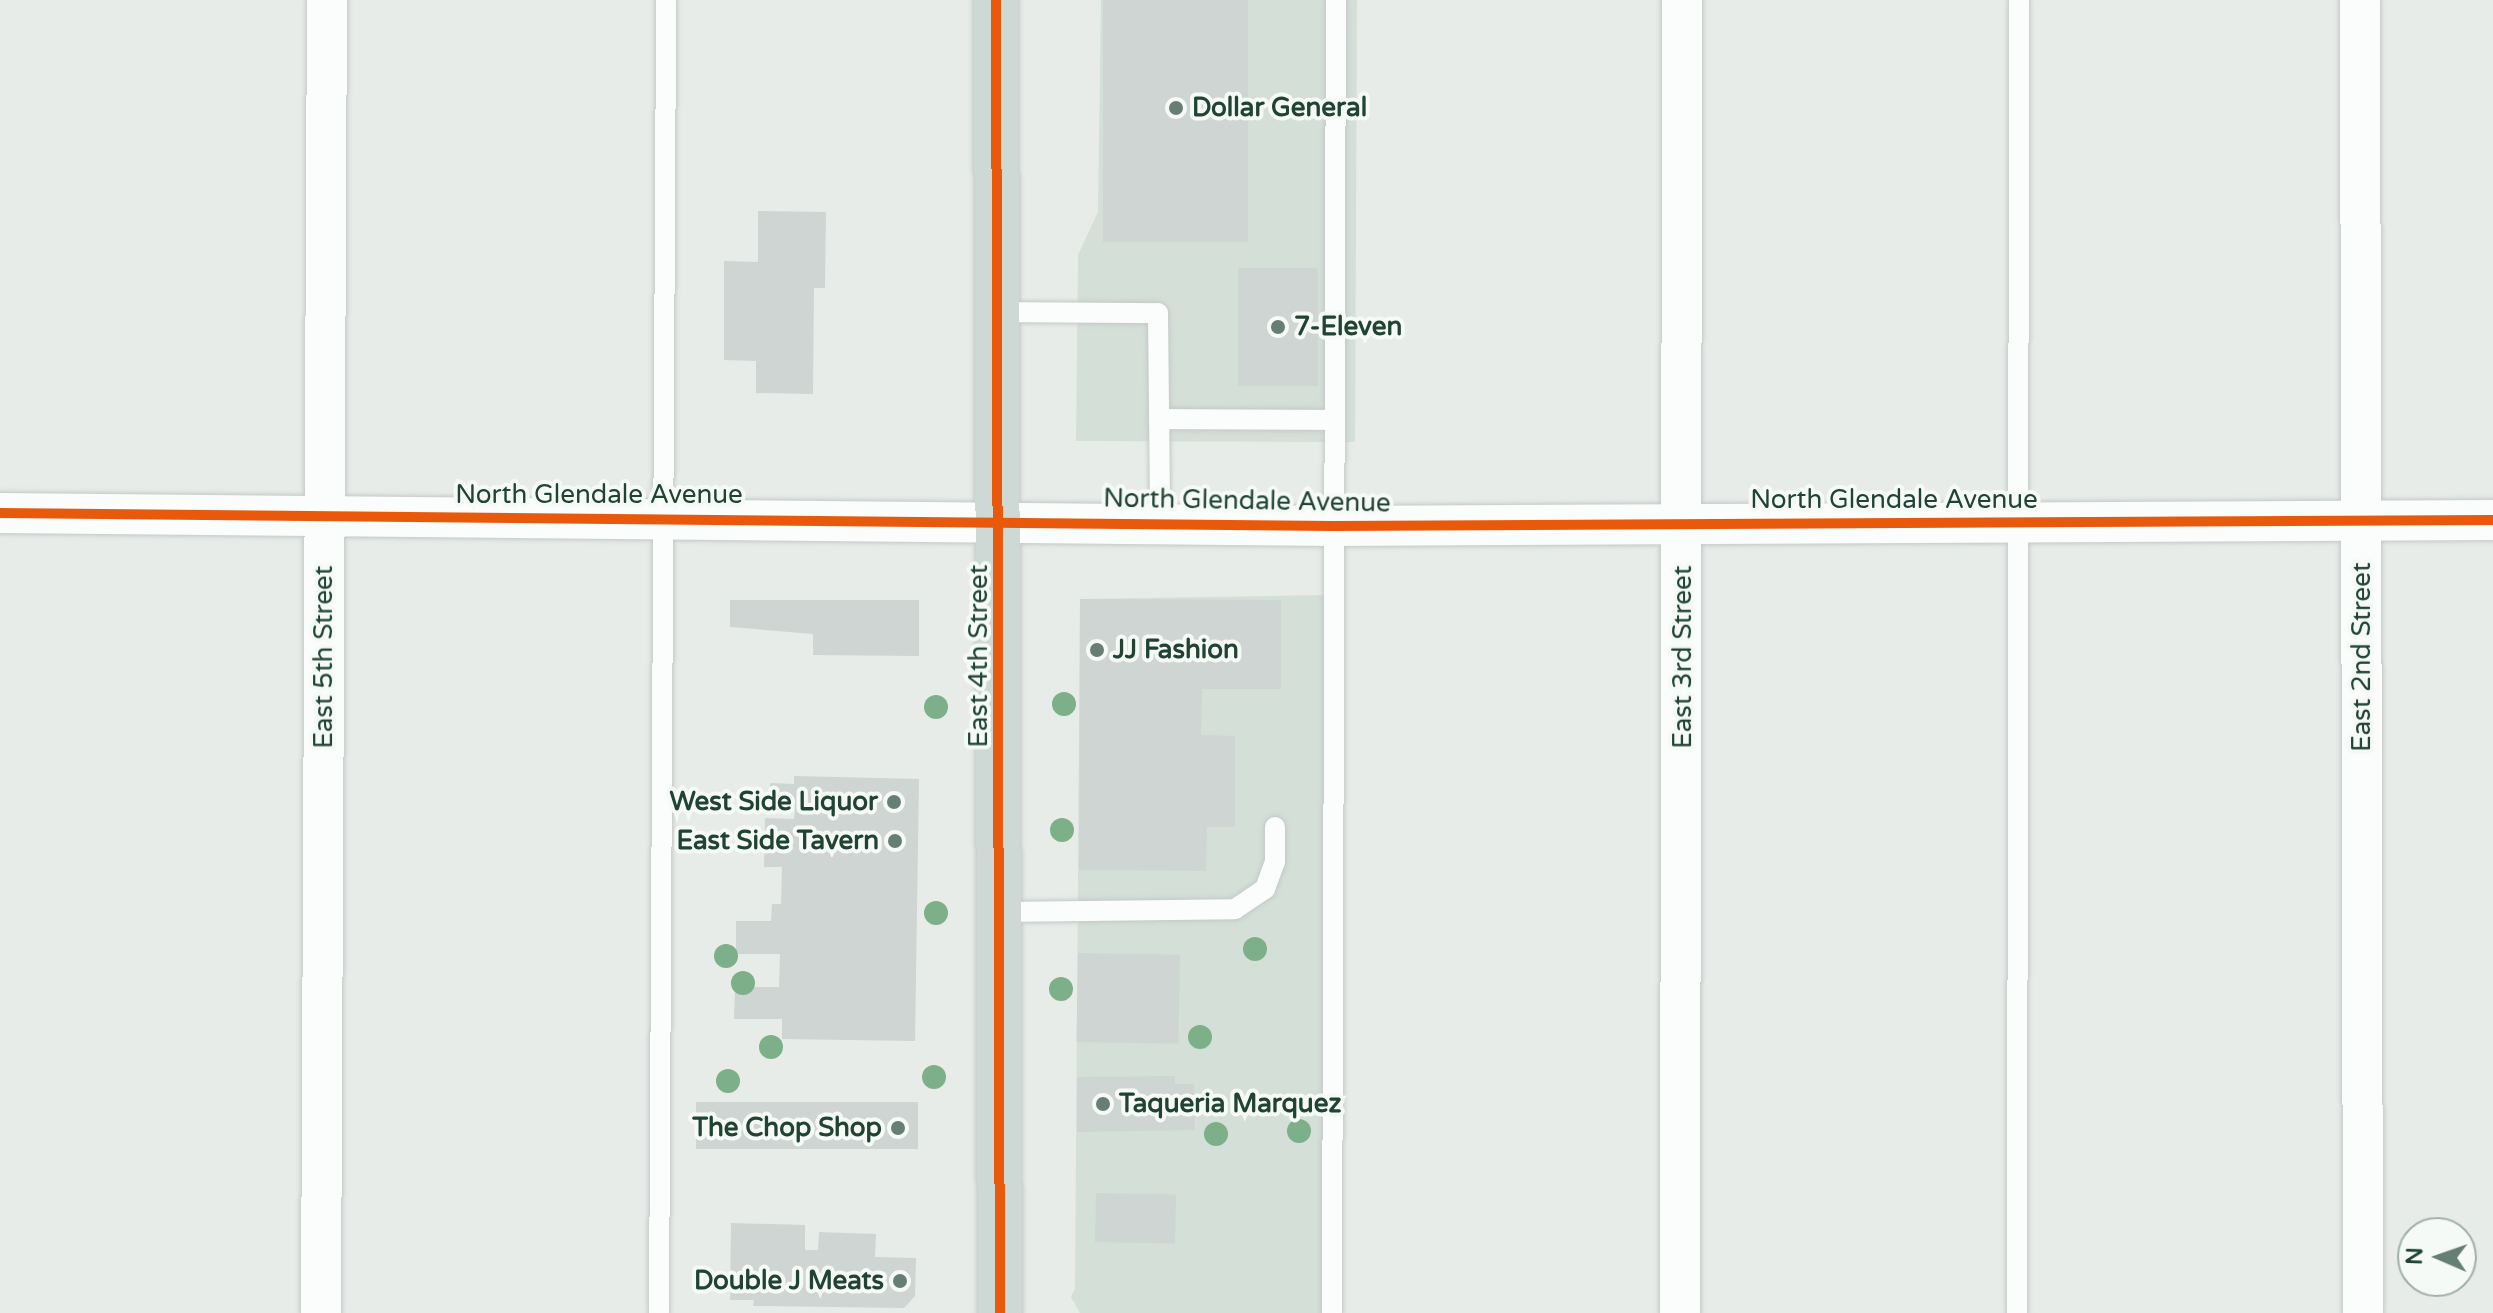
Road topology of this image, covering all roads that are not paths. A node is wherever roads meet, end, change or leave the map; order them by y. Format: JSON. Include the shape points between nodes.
{"nodes":[{"id":1,"x":327,"y":0,"type":"edge"},
{"id":2,"x":666,"y":0,"type":"edge"},
{"id":3,"x":996,"y":0,"type":"edge"},
{"id":4,"x":1336,"y":0,"type":"edge"},
{"id":5,"x":1682,"y":0,"type":"edge"},
{"id":6,"x":2019,"y":0,"type":"edge"},
{"id":7,"x":2360,"y":0,"type":"edge"},
{"id":8,"x":1000,"y":312,"type":"junction"},
{"id":9,"x":1159,"y":419,"type":"junction"},
{"id":10,"x":1334,"y":420,"type":"junction"},
{"id":11,"x":0,"y":513,"type":"edge"},
{"id":12,"x":325,"y":515,"type":"junction"},
{"id":13,"x":661,"y":517,"type":"junction"},
{"id":14,"x":2361,"y":519,"type":"junction"},
{"id":15,"x":1160,"y":520,"type":"junction"},
{"id":16,"x":2493,"y":520,"type":"edge"},
{"id":17,"x":1001,"y":521,"type":"junction"},
{"id":18,"x":2018,"y":521,"type":"junction"},
{"id":19,"x":1684,"y":524,"type":"junction"},
{"id":20,"x":1333,"y":526,"type":"junction"},
{"id":21,"x":1275,"y":827,"type":"dead end"},
{"id":22,"x":1001,"y":912,"type":"junction"},
{"id":23,"x":321,"y":1313,"type":"edge"},
{"id":24,"x":659,"y":1313,"type":"edge"},
{"id":25,"x":1000,"y":1313,"type":"edge"},
{"id":26,"x":1332,"y":1313,"type":"edge"},
{"id":27,"x":1680,"y":1313,"type":"edge"},
{"id":28,"x":2017,"y":1313,"type":"edge"},
{"id":29,"x":2363,"y":1313,"type":"edge"}],
"edges":[{"from":1,"to":12,"type":"street","name":"East 5th Street"},
{"from":2,"to":13,"type":"lane"},
{"from":3,"to":8,"type":"main road","name":"East 4th Street"},
{"from":4,"to":10,"type":"lane"},
{"from":5,"to":19,"type":"street","name":"East 3rd Street"},
{"from":6,"to":18,"type":"lane"},
{"from":7,"to":14,"type":"street","name":"East 2nd Street"},
{"from":8,"to":9,"type":"lane","via":[[1158,313]]},
{"from":8,"to":17,"type":"main road","name":"East 4th Street"},
{"from":9,"to":10,"type":"lane"},
{"from":9,"to":15,"type":"lane"},
{"from":10,"to":20,"type":"lane"},
{"from":11,"to":12,"type":"street","name":"North Glendale Avenue"},
{"from":12,"to":13,"type":"street","name":"North Glendale Avenue"},
{"from":12,"to":23,"type":"street","name":"East 5th Street"},
{"from":13,"to":17,"type":"street","name":"North Glendale Avenue"},
{"from":13,"to":24,"type":"lane"},
{"from":14,"to":16,"type":"street","name":"North Glendale Avenue"},
{"from":14,"to":18,"type":"street","name":"North Glendale Avenue"},
{"from":14,"to":29,"type":"street","name":"East 2nd Street"},
{"from":15,"to":17,"type":"street","name":"North Glendale Avenue"},
{"from":15,"to":20,"type":"street","name":"North Glendale Avenue"},
{"from":17,"to":22,"type":"main road","name":"East 4th Street"},
{"from":18,"to":19,"type":"street","name":"North Glendale Avenue"},
{"from":18,"to":28,"type":"lane"},
{"from":19,"to":20,"type":"street","name":"North Glendale Avenue"},
{"from":19,"to":27,"type":"street","name":"East 3rd Street"},
{"from":20,"to":26,"type":"lane"},
{"from":21,"to":22,"type":"lane","via":[[1275,862],[1265,889],[1235,909]]},
{"from":22,"to":25,"type":"main road","name":"East 4th Street"}]}
